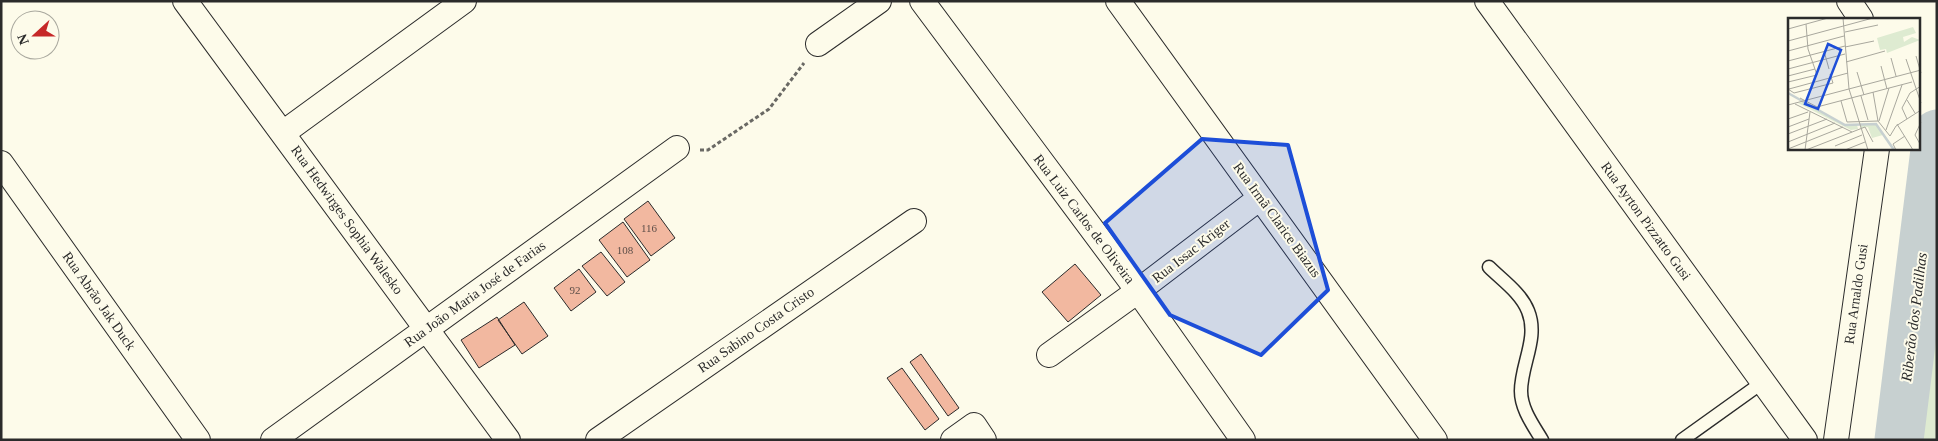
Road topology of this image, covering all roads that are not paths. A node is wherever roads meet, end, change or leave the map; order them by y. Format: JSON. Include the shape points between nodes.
{"nodes":[{"id":1,"x":185,"y":1,"type":"edge"},
{"id":2,"x":464,"y":1,"type":"edge"},
{"id":3,"x":879,"y":1,"type":"edge"},
{"id":4,"x":922,"y":1,"type":"edge"},
{"id":5,"x":1118,"y":1,"type":"edge"},
{"id":6,"x":1487,"y":1,"type":"edge"},
{"id":7,"x":1849,"y":1,"type":"edge"},
{"id":8,"x":1860,"y":18,"type":"edge"},
{"id":9,"x":818,"y":44,"type":"road end"},
{"id":10,"x":283,"y":133,"type":"junction"},
{"id":11,"x":677,"y":148,"type":"road end"},
{"id":12,"x":1877,"y":150,"type":"edge"},
{"id":13,"x":1,"y":163,"type":"edge"},
{"id":14,"x":1260,"y":198,"type":"junction"},
{"id":15,"x":914,"y":221,"type":"dead end"},
{"id":16,"x":1490,"y":267,"type":"dead end"},
{"id":17,"x":1138,"y":291,"type":"junction"},
{"id":18,"x":426,"y":329,"type":"junction"},
{"id":19,"x":1049,"y":355,"type":"dead end"},
{"id":20,"x":1763,"y":382,"type":"junction"},
{"id":21,"x":979,"y":433,"type":"edge"},
{"id":22,"x":198,"y":440,"type":"edge"},
{"id":23,"x":273,"y":440,"type":"edge"},
{"id":24,"x":508,"y":440,"type":"edge"},
{"id":25,"x":598,"y":440,"type":"edge"},
{"id":26,"x":953,"y":440,"type":"edge"},
{"id":27,"x":1243,"y":440,"type":"edge"},
{"id":28,"x":1436,"y":440,"type":"edge"},
{"id":29,"x":1542,"y":440,"type":"edge"},
{"id":30,"x":1682,"y":440,"type":"edge"},
{"id":31,"x":1805,"y":440,"type":"edge"},
{"id":32,"x":1836,"y":440,"type":"edge"}],
"edges":[{"from":1,"to":10,"type":"street","name":"Rua Hedwirges Sophia Walesko"},
{"from":2,"to":10,"type":"street"},
{"from":3,"to":9,"type":"street"},
{"from":4,"to":17,"type":"street","name":"Rua Luiz Carlos de Oliveira"},
{"from":5,"to":14,"type":"street","name":"Rua Irmã Clarice Biazus"},
{"from":6,"to":20,"type":"street","name":"Rua Ayrton Pizzatto Gusi"},
{"from":7,"to":8,"type":"street"},
{"from":10,"to":18,"type":"street","name":"Rua Hedwirges Sophia Walesko"},
{"from":11,"to":18,"type":"street","name":"Rua João Maria José de Farias"},
{"from":12,"to":32,"type":"street","name":"Rua Arnaldo Gusi"},
{"from":13,"to":22,"type":"street","name":"Rua Abrão Jak Duck"},
{"from":14,"to":17,"type":"street","name":"Rua Issac Kriger"},
{"from":14,"to":28,"type":"street","name":"Rua Irmã Clarice Biazus"},
{"from":15,"to":25,"type":"street","name":"Rua Sabino Costa Cristo"},
{"from":16,"to":29,"type":"lane","via":[[1528,310],[1533,330],[1521,391],[1525,412]]},
{"from":17,"to":19,"type":"street","name":"Rua Issac Kriger"},
{"from":17,"to":27,"type":"street","name":"Rua Luiz Carlos de Oliveira"},
{"from":18,"to":23,"type":"street","name":"Rua João Maria José de Farias"},
{"from":18,"to":24,"type":"street","name":"Rua Hedwirges Sophia Walesko"},
{"from":20,"to":30,"type":"lane"},
{"from":20,"to":31,"type":"street","name":"Rua Ayrton Pizzatto Gusi"},
{"from":21,"to":26,"type":"street"}]}
